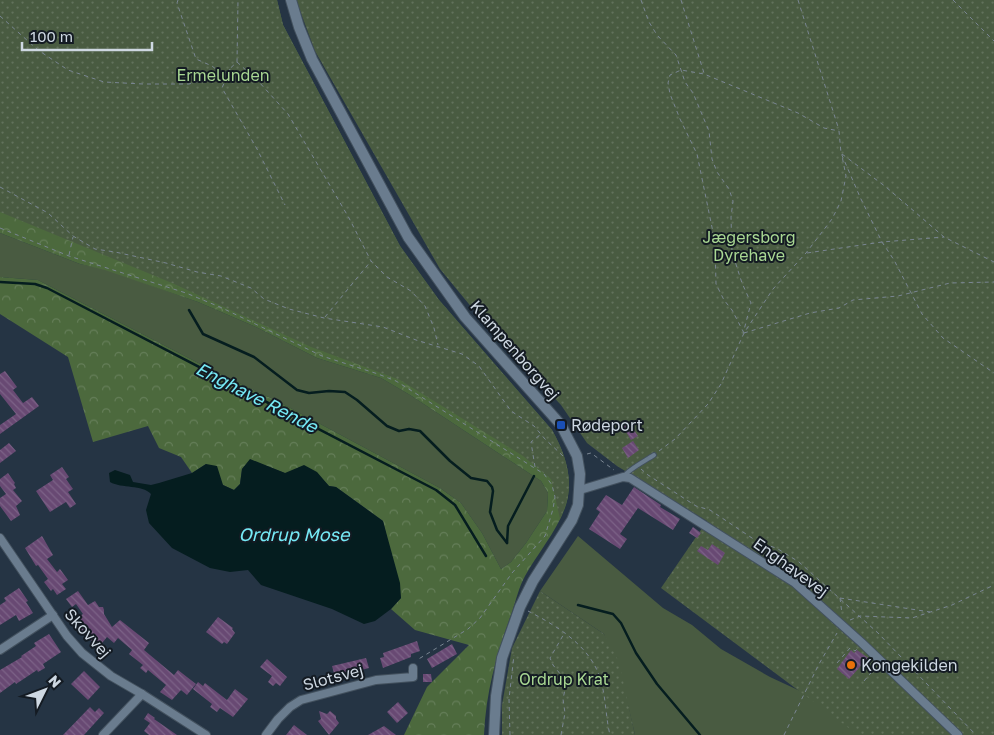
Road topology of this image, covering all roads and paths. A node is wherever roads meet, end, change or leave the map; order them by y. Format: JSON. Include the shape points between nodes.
{"nodes":[{"id":1,"x":173,"y":0,"type":"edge"},
{"id":2,"x":238,"y":0,"type":"edge"},
{"id":3,"x":291,"y":0,"type":"edge"},
{"id":4,"x":641,"y":0,"type":"edge"},
{"id":5,"x":681,"y":0,"type":"edge"},
{"id":6,"x":798,"y":0,"type":"edge"},
{"id":7,"x":954,"y":0,"type":"edge"},
{"id":8,"x":178,"y":1,"type":"edge"},
{"id":9,"x":0,"y":16,"type":"edge"},
{"id":10,"x":994,"y":41,"type":"edge"},
{"id":11,"x":237,"y":62,"type":"junction"},
{"id":12,"x":230,"y":69,"type":"junction"},
{"id":13,"x":681,"y":70,"type":"junction"},
{"id":14,"x":704,"y":74,"type":"junction"},
{"id":15,"x":223,"y":75,"type":"junction"},
{"id":16,"x":839,"y":131,"type":"junction"},
{"id":17,"x":841,"y":153,"type":"junction"},
{"id":18,"x":0,"y":187,"type":"edge"},
{"id":19,"x":284,"y":205,"type":"dead end"},
{"id":20,"x":0,"y":228,"type":"edge"},
{"id":21,"x":73,"y":236,"type":"junction"},
{"id":22,"x":944,"y":236,"type":"junction"},
{"id":23,"x":882,"y":242,"type":"junction"},
{"id":24,"x":806,"y":253,"type":"junction"},
{"id":25,"x":69,"y":256,"type":"junction"},
{"id":26,"x":371,"y":261,"type":"junction"},
{"id":27,"x":994,"y":262,"type":"edge"},
{"id":28,"x":994,"y":282,"type":"edge"},
{"id":29,"x":910,"y":292,"type":"junction"},
{"id":30,"x":324,"y":318,"type":"junction"},
{"id":31,"x":744,"y":333,"type":"junction"},
{"id":32,"x":438,"y":347,"type":"junction"},
{"id":33,"x":994,"y":373,"type":"edge"},
{"id":34,"x":541,"y":435,"type":"junction"},
{"id":35,"x":654,"y":454,"type":"joint"},
{"id":36,"x":577,"y":456,"type":"junction"},
{"id":37,"x":638,"y":466,"type":"junction"},
{"id":38,"x":535,"y":468,"type":"junction"},
{"id":39,"x":623,"y":477,"type":"junction"},
{"id":40,"x":580,"y":490,"type":"junction"},
{"id":41,"x":0,"y":538,"type":"edge"},
{"id":42,"x":994,"y":585,"type":"edge"},
{"id":43,"x":840,"y":598,"type":"junction"},
{"id":44,"x":520,"y":607,"type":"junction"},
{"id":45,"x":931,"y":612,"type":"junction"},
{"id":46,"x":842,"y":614,"type":"dead end"},
{"id":47,"x":52,"y":615,"type":"junction"},
{"id":48,"x":860,"y":616,"type":"junction"},
{"id":49,"x":843,"y":624,"type":"junction"},
{"id":50,"x":565,"y":632,"type":"junction"},
{"id":51,"x":508,"y":640,"type":"junction"},
{"id":52,"x":862,"y":643,"type":"junction"},
{"id":53,"x":0,"y":650,"type":"edge"},
{"id":54,"x":881,"y":660,"type":"junction"},
{"id":55,"x":838,"y":663,"type":"dead end"},
{"id":56,"x":413,"y":668,"type":"joint"},
{"id":57,"x":864,"y":681,"type":"dead end"},
{"id":58,"x":142,"y":694,"type":"junction"},
{"id":59,"x":103,"y":735,"type":"edge"},
{"id":60,"x":206,"y":735,"type":"edge"},
{"id":61,"x":266,"y":735,"type":"edge"},
{"id":62,"x":494,"y":735,"type":"edge"},
{"id":63,"x":510,"y":735,"type":"edge"},
{"id":64,"x":561,"y":735,"type":"edge"},
{"id":65,"x":610,"y":735,"type":"edge"},
{"id":66,"x":784,"y":735,"type":"edge"},
{"id":67,"x":958,"y":735,"type":"edge"},
{"id":68,"x":976,"y":735,"type":"edge"}],
"edges":[{"from":1,"to":8,"type":"path"},
{"from":2,"to":11,"type":"path"},
{"from":3,"to":36,"type":"street","name":"Klampenborgvej","via":[[312,59],[408,237],[465,317],[561,425]]},
{"from":4,"to":13,"type":"path","via":[[649,22],[676,55]]},
{"from":5,"to":14,"type":"path"},
{"from":6,"to":16,"type":"path"},
{"from":7,"to":10,"type":"path"},
{"from":8,"to":15,"type":"path","via":[[196,59]]},
{"from":9,"to":15,"type":"path","via":[[38,50],[68,70],[104,82],[188,84]]},
{"from":11,"to":12,"type":"path"},
{"from":11,"to":26,"type":"path","via":[[288,114]]},
{"from":12,"to":15,"type":"path"},
{"from":12,"to":19,"type":"path","via":[[222,88],[257,148]]},
{"from":13,"to":14,"type":"path"},
{"from":13,"to":31,"type":"path","via":[[709,131],[717,172],[733,201],[732,252],[751,303]]},
{"from":13,"to":31,"type":"path","via":[[670,75],[670,94],[696,154],[715,242],[716,284]]},
{"from":14,"to":16,"type":"path","via":[[798,113],[824,128]]},
{"from":16,"to":17,"type":"path"},
{"from":17,"to":22,"type":"path","via":[[886,186]]},
{"from":17,"to":23,"type":"path"},
{"from":17,"to":24,"type":"path","via":[[846,176],[842,201]]},
{"from":18,"to":21,"type":"path","via":[[48,213]]},
{"from":20,"to":25,"type":"path"},
{"from":21,"to":25,"type":"path"},
{"from":21,"to":30,"type":"path","via":[[95,249],[221,276],[251,288],[264,299]]},
{"from":22,"to":23,"type":"path"},
{"from":22,"to":27,"type":"path"},
{"from":23,"to":24,"type":"path"},
{"from":23,"to":29,"type":"path"},
{"from":24,"to":31,"type":"path","via":[[773,289]]},
{"from":25,"to":38,"type":"path","via":[[186,293],[322,356],[396,382]]},
{"from":26,"to":30,"type":"path"},
{"from":26,"to":32,"type":"path","via":[[387,277],[411,291],[425,306]]},
{"from":28,"to":29,"type":"path","via":[[950,283]]},
{"from":29,"to":31,"type":"path","via":[[853,300],[839,308],[810,313]]},
{"from":29,"to":33,"type":"path","via":[[922,314],[943,338]]},
{"from":30,"to":32,"type":"path","via":[[383,327]]},
{"from":31,"to":35,"type":"path","via":[[721,384],[708,404],[675,440]]},
{"from":32,"to":34,"type":"path","via":[[462,354],[479,366],[511,411],[534,426]]},
{"from":34,"to":36,"type":"path","via":[[563,456]]},
{"from":34,"to":38,"type":"path","via":[[531,442]]},
{"from":35,"to":37,"type":"lane"},
{"from":36,"to":39,"type":"path","via":[[591,453]]},
{"from":36,"to":40,"type":"street","name":"Klampenborgvej"},
{"from":37,"to":39,"type":"lane"},
{"from":37,"to":43,"type":"path","via":[[696,506],[710,510],[755,540],[799,562]]},
{"from":38,"to":56,"type":"path","via":[[552,485],[555,497],[546,536],[512,573],[480,618],[468,629],[418,658]]},
{"from":39,"to":40,"type":"street"},
{"from":39,"to":49,"type":"street","name":"Enghavevej","via":[[630,478],[795,583]]},
{"from":40,"to":44,"type":"street","name":"Klampenborgvej","via":[[572,520]]},
{"from":41,"to":47,"type":"street","name":"Skovvej"},
{"from":42,"to":45,"type":"path"},
{"from":43,"to":45,"type":"path"},
{"from":43,"to":46,"type":"path"},
{"from":43,"to":48,"type":"path"},
{"from":44,"to":50,"type":"path"},
{"from":44,"to":51,"type":"street","name":"Klampenborgvej"},
{"from":45,"to":48,"type":"path","via":[[912,618]]},
{"from":47,"to":53,"type":"street"},
{"from":47,"to":58,"type":"street","name":"Skovvej","via":[[77,647],[100,668]]},
{"from":48,"to":49,"type":"path"},
{"from":48,"to":68,"type":"path"},
{"from":49,"to":52,"type":"street","name":"Enghavevej"},
{"from":49,"to":66,"type":"path"},
{"from":50,"to":64,"type":"path","via":[[550,658],[566,685]]},
{"from":50,"to":65,"type":"path","via":[[587,654],[599,674]]},
{"from":51,"to":62,"type":"street","name":"Klampenborgvej","via":[[496,696]]},
{"from":51,"to":63,"type":"path","via":[[514,656]]},
{"from":52,"to":54,"type":"street","name":"Enghavevej"},
{"from":52,"to":55,"type":"path","via":[[855,650],[850,648]]},
{"from":54,"to":57,"type":"path"},
{"from":54,"to":67,"type":"street","name":"Enghavevej"},
{"from":56,"to":61,"type":"street","name":"Slotsvej","via":[[413,678],[376,680],[301,700],[278,719]]},
{"from":58,"to":59,"type":"street"},
{"from":58,"to":60,"type":"street","name":"Skovvej"}]}
